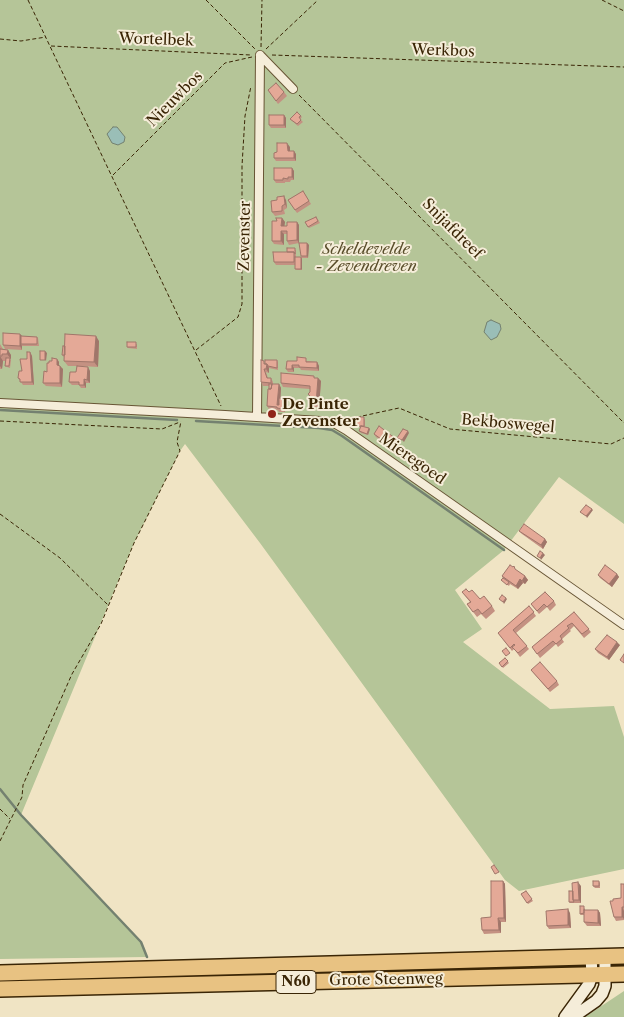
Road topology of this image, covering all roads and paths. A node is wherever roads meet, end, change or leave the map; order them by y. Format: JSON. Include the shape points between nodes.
{"nodes":[{"id":1,"x":28,"y":0,"type":"edge"},
{"id":2,"x":206,"y":0,"type":"edge"},
{"id":3,"x":262,"y":0,"type":"edge"},
{"id":4,"x":318,"y":0,"type":"edge"},
{"id":5,"x":602,"y":0,"type":"edge"},
{"id":6,"x":624,"y":11,"type":"edge"},
{"id":7,"x":46,"y":37,"type":"junction"},
{"id":8,"x":0,"y":39,"type":"edge"},
{"id":9,"x":50,"y":46,"type":"junction"},
{"id":10,"x":260,"y":55,"type":"junction"},
{"id":11,"x":624,"y":67,"type":"edge"},
{"id":12,"x":260,"y":76,"type":"junction"},
{"id":13,"x":293,"y":89,"type":"joint"},
{"id":14,"x":113,"y":175,"type":"junction"},
{"id":15,"x":195,"y":350,"type":"junction"},
{"id":16,"x":0,"y":403,"type":"edge"},
{"id":17,"x":225,"y":414,"type":"junction"},
{"id":18,"x":256,"y":417,"type":"junction"},
{"id":19,"x":0,"y":421,"type":"edge"},
{"id":20,"x":334,"y":423,"type":"junction"},
{"id":21,"x":624,"y":423,"type":"edge"},
{"id":22,"x":624,"y":438,"type":"edge"},
{"id":23,"x":0,"y":514,"type":"edge"},
{"id":24,"x":108,"y":605,"type":"junction"},
{"id":25,"x":624,"y":626,"type":"edge"},
{"id":26,"x":0,"y":809,"type":"edge"},
{"id":27,"x":11,"y":820,"type":"junction"},
{"id":28,"x":0,"y":841,"type":"edge"},
{"id":29,"x":598,"y":956,"type":"junction"},
{"id":30,"x":624,"y":956,"type":"edge"},
{"id":31,"x":0,"y":973,"type":"edge"},
{"id":32,"x":624,"y":974,"type":"edge"},
{"id":33,"x":599,"y":975,"type":"junction"},
{"id":34,"x":0,"y":988,"type":"edge"},
{"id":35,"x":564,"y":1017,"type":"edge"},
{"id":36,"x":573,"y":1017,"type":"edge"}],
"edges":[{"from":1,"to":7,"type":"path"},
{"from":2,"to":10,"type":"path"},
{"from":3,"to":10,"type":"path"},
{"from":4,"to":10,"type":"path"},
{"from":5,"to":6,"type":"path"},
{"from":7,"to":8,"type":"path","via":[[21,41]]},
{"from":7,"to":9,"type":"path"},
{"from":9,"to":10,"type":"path","name":"Wortelbek"},
{"from":9,"to":14,"type":"path"},
{"from":10,"to":11,"type":"path","name":"Werkbos"},
{"from":10,"to":12,"type":"street","name":"Zevenster"},
{"from":10,"to":13,"type":"street"},
{"from":10,"to":14,"type":"path","name":"Nieuwbos","via":[[225,62]]},
{"from":12,"to":15,"type":"path","via":[[251,87],[245,116],[242,304],[238,317]]},
{"from":12,"to":18,"type":"street","name":"Zevenster"},
{"from":13,"to":21,"type":"path","name":"Snijafdreef"},
{"from":14,"to":15,"type":"path"},
{"from":15,"to":17,"type":"path"},
{"from":16,"to":17,"type":"street","name":"Mieregoed"},
{"from":17,"to":18,"type":"street","name":"Mieregoed"},
{"from":18,"to":20,"type":"street","name":"Mieregoed"},
{"from":19,"to":24,"type":"path","via":[[162,429],[181,422],[177,442],[180,451],[134,543]]},
{"from":20,"to":22,"type":"path","name":"Bekboswegel","via":[[399,408],[450,429],[611,444]]},
{"from":20,"to":25,"type":"street","name":"Mieregoed"},
{"from":23,"to":24,"type":"path","via":[[60,558]]},
{"from":24,"to":27,"type":"path","via":[[101,624],[72,674],[22,785],[22,797]]},
{"from":26,"to":27,"type":"path"},
{"from":27,"to":28,"type":"path"},
{"from":29,"to":30,"type":"highway","name":"Grote Steenweg","number":"N60"},
{"from":29,"to":31,"type":"highway","name":"Grote Steenweg","number":"N60"},
{"from":29,"to":33,"type":"street"},
{"from":32,"to":33,"type":"highway","name":"Grote Steenweg","number":"N60"},
{"from":33,"to":34,"type":"highway","name":"Grote Steenweg","number":"N60"},
{"from":33,"to":35,"type":"street"},
{"from":33,"to":36,"type":"street","via":[[605,986],[602,994],[596,1002]]}]}
